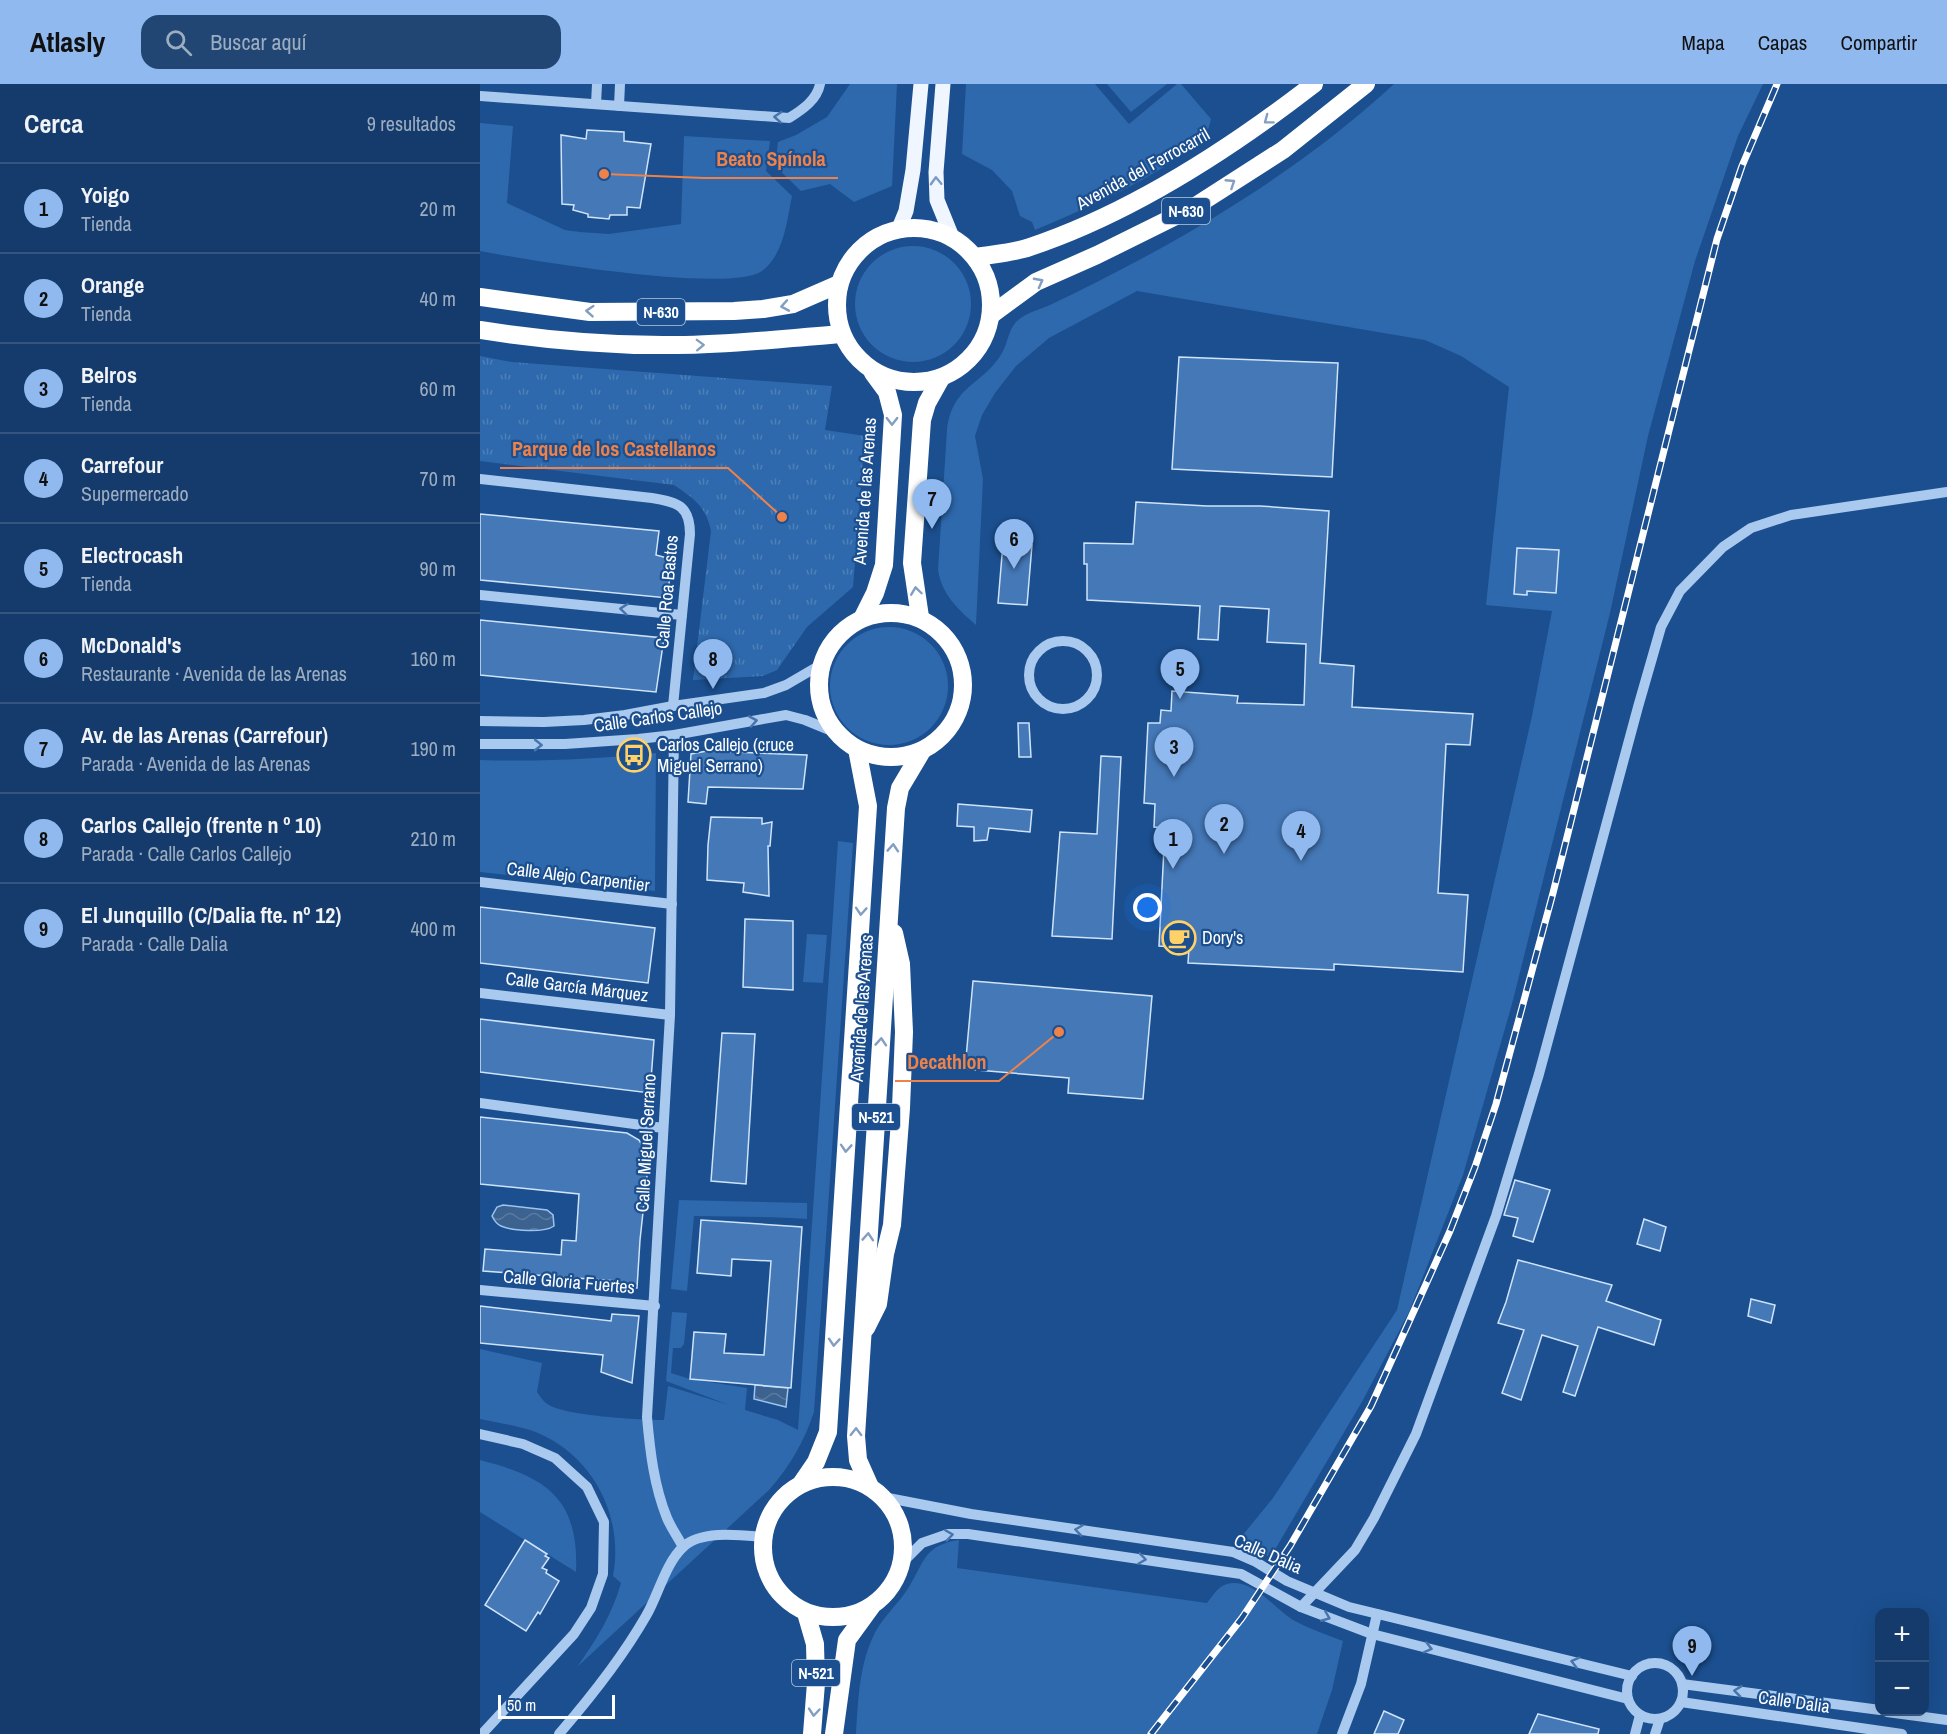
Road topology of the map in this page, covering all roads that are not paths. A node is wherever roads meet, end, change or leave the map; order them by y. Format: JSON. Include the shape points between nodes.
{"nodes":[{"id":1,"x":597,"y":84,"type":"edge"},
{"id":2,"x":620,"y":84,"type":"edge"},
{"id":3,"x":820,"y":84,"type":"edge"},
{"id":4,"x":921,"y":84,"type":"edge"},
{"id":5,"x":943,"y":84,"type":"edge"},
{"id":6,"x":1314,"y":84,"type":"edge"},
{"id":7,"x":1366,"y":84,"type":"edge"},
{"id":8,"x":480,"y":96,"type":"edge"},
{"id":9,"x":596,"y":104,"type":"junction"},
{"id":10,"x":619,"y":106,"type":"junction"},
{"id":11,"x":899,"y":228,"type":"junction"},
{"id":12,"x":952,"y":237,"type":"junction"},
{"id":13,"x":976,"y":257,"type":"junction"},
{"id":14,"x":839,"y":285,"type":"junction"},
{"id":15,"x":480,"y":297,"type":"edge"},
{"id":16,"x":991,"y":315,"type":"junction"},
{"id":17,"x":480,"y":330,"type":"edge"},
{"id":18,"x":842,"y":334,"type":"junction"},
{"id":19,"x":870,"y":369,"type":"junction"},
{"id":20,"x":941,"y":378,"type":"junction"},
{"id":21,"x":480,"y":479,"type":"edge"},
{"id":22,"x":1947,"y":492,"type":"edge"},
{"id":23,"x":480,"y":594,"type":"edge"},
{"id":24,"x":682,"y":615,"type":"junction"},
{"id":25,"x":920,"y":617,"type":"junction"},
{"id":26,"x":863,"y":618,"type":"junction"},
{"id":27,"x":822,"y":664,"type":"junction"},
{"id":28,"x":674,"y":706,"type":"junction"},
{"id":29,"x":1049,"y":706,"type":"joint"},
{"id":30,"x":480,"y":721,"type":"edge"},
{"id":31,"x":837,"y":733,"type":"junction"},
{"id":32,"x":674,"y":735,"type":"junction"},
{"id":33,"x":480,"y":744,"type":"edge"},
{"id":34,"x":857,"y":749,"type":"junction"},
{"id":35,"x":922,"y":751,"type":"junction"},
{"id":36,"x":480,"y":882,"type":"edge"},
{"id":37,"x":672,"y":904,"type":"junction"},
{"id":38,"x":889,"y":910,"type":"junction"},
{"id":39,"x":480,"y":993,"type":"edge"},
{"id":40,"x":670,"y":1015,"type":"junction"},
{"id":41,"x":480,"y":1103,"type":"edge"},
{"id":42,"x":663,"y":1128,"type":"junction"},
{"id":43,"x":480,"y":1290,"type":"edge"},
{"id":44,"x":655,"y":1306,"type":"junction"},
{"id":45,"x":862,"y":1335,"type":"junction"},
{"id":46,"x":480,"y":1434,"type":"edge"},
{"id":47,"x":801,"y":1484,"type":"junction"},
{"id":48,"x":877,"y":1492,"type":"junction"},
{"id":49,"x":762,"y":1537,"type":"junction"},
{"id":50,"x":683,"y":1547,"type":"junction"},
{"id":51,"x":901,"y":1564,"type":"junction"},
{"id":52,"x":1315,"y":1592,"type":"junction"},
{"id":53,"x":872,"y":1607,"type":"junction"},
{"id":54,"x":1301,"y":1607,"type":"junction"},
{"id":55,"x":806,"y":1613,"type":"junction"},
{"id":56,"x":1377,"y":1614,"type":"junction"},
{"id":57,"x":1371,"y":1634,"type":"junction"},
{"id":58,"x":1632,"y":1676,"type":"junction"},
{"id":59,"x":1682,"y":1684,"type":"junction"},
{"id":60,"x":1628,"y":1699,"type":"junction"},
{"id":61,"x":1681,"y":1702,"type":"junction"},
{"id":62,"x":1875,"y":1709,"type":"edge"},
{"id":63,"x":1640,"y":1715,"type":"junction"},
{"id":64,"x":1917,"y":1716,"type":"edge"},
{"id":65,"x":1660,"y":1719,"type":"junction"},
{"id":66,"x":1947,"y":1720,"type":"edge"},
{"id":67,"x":483,"y":1734,"type":"edge"},
{"id":68,"x":559,"y":1734,"type":"edge"},
{"id":69,"x":812,"y":1734,"type":"edge"},
{"id":70,"x":834,"y":1734,"type":"edge"},
{"id":71,"x":1342,"y":1734,"type":"edge"},
{"id":72,"x":1635,"y":1734,"type":"edge"},
{"id":73,"x":1655,"y":1734,"type":"edge"},
{"id":74,"x":1902,"y":1734,"type":"edge"}],
"edges":[{"from":1,"to":9,"type":"street"},
{"from":2,"to":10,"type":"street"},
{"from":3,"to":10,"type":"street","one_way":true,"via":[[806,108],[789,118]]},
{"from":4,"to":11,"type":"main road","via":[[913,170]]},
{"from":12,"to":5,"type":"main road","one_way":true,"via":[[937,200]]},
{"from":6,"to":13,"type":"highway","name":"Avenida del Ferrocarril","number":"N-630","one_way":true,"via":[[1263,123],[1178,178],[1084,226],[1028,248]]},
{"from":16,"to":7,"type":"highway","number":"N-630","one_way":true,"via":[[1036,282],[1194,207],[1283,150]]},
{"from":8,"to":9,"type":"street"},
{"from":9,"to":10,"type":"street"},
{"from":11,"to":12,"type":"highway","via":[[935,230]]},
{"from":11,"to":14,"type":"highway","via":[[861,248]]},
{"from":12,"to":13,"type":"highway"},
{"from":13,"to":16,"type":"highway","via":[[989,285]]},
{"from":14,"to":15,"type":"highway","number":"N-630","one_way":true,"via":[[793,304],[734,311],[590,312]]},
{"from":14,"to":18,"type":"highway","via":[[837,309]]},
{"from":16,"to":20,"type":"highway","via":[[976,352]]},
{"from":17,"to":18,"type":"highway","number":"N-630","one_way":true,"via":[[542,338],[676,345]]},
{"from":18,"to":19,"type":"highway","via":[[853,354]]},
{"from":19,"to":20,"type":"highway","via":[[892,380],[916,383]]},
{"from":19,"to":26,"type":"highway","name":"Avenida de las Arenas","number":"N-521","one_way":true,"via":[[887,393],[893,415],[884,565]]},
{"from":25,"to":20,"type":"highway","one_way":true,"via":[[912,563],[922,420]]},
{"from":21,"to":24,"type":"street","name":"Calle Roa Bastos","via":[[652,498],[680,506],[689,518],[690,534]]},
{"from":22,"to":52,"type":"street","via":[[1791,515],[1751,528],[1723,547],[1680,591],[1661,627],[1539,1074],[1496,1216],[1416,1434],[1355,1550]]},
{"from":24,"to":23,"type":"street","one_way":true},
{"from":24,"to":28,"type":"street","name":"Calle Roa Bastos"},
{"from":25,"to":26,"type":"highway","number":"N-521","via":[[882,612]]},
{"from":25,"to":35,"type":"highway","number":"N-521","via":[[951,642],[960,660],[964,683],[953,724]]},
{"from":26,"to":27,"type":"highway","number":"N-521","via":[[845,629]]},
{"from":27,"to":28,"type":"street","name":"Calle Carlos Callejo","via":[[775,690]]},
{"from":27,"to":31,"type":"highway","via":[[822,705]]},
{"from":28,"to":30,"type":"street","name":"Calle Carlos Callejo","via":[[584,720]]},
{"from":29,"to":29,"type":"street","via":[[1075,707],[1091,695],[1098,676],[1088,650],[1080,645],[1058,641],[1048,644],[1034,657],[1030,684]]},
{"from":32,"to":31,"type":"street","name":"Calle Carlos Callejo","one_way":true,"via":[[786,715]]},
{"from":31,"to":34,"type":"highway","number":"N-521"},
{"from":33,"to":32,"type":"street","name":"Calle Carlos Callejo","one_way":true,"via":[[565,744]]},
{"from":32,"to":37,"type":"street","name":"Calle Miguel Serrano"},
{"from":34,"to":35,"type":"highway","number":"N-521","via":[[889,757]]},
{"from":34,"to":47,"type":"highway","name":"Avenida de las Arenas","number":"N-521","one_way":true,"via":[[868,806],[828,1432],[816,1462]]},
{"from":38,"to":35,"type":"highway","name":"Avenida de las Arenas","number":"N-521","one_way":true,"via":[[900,788]]},
{"from":36,"to":37,"type":"street","name":"Calle Alejo Carpentier"},
{"from":37,"to":40,"type":"street","name":"Calle Miguel Serrano"},
{"from":45,"to":38,"type":"highway","name":"Avenida de las Arenas","number":"N-521","one_way":true},
{"from":38,"to":45,"type":"highway","via":[[901,964],[902,1108],[892,1225],[878,1304]]},
{"from":39,"to":40,"type":"street","name":"Calle García Márquez"},
{"from":40,"to":42,"type":"street","name":"Calle Miguel Serrano"},
{"from":41,"to":42,"type":"street"},
{"from":42,"to":44,"type":"street","name":"Calle Miguel Serrano"},
{"from":43,"to":44,"type":"street","name":"Calle Gloria Fuertes"},
{"from":44,"to":50,"type":"street","name":"Calle Miguel Serrano","via":[[647,1417],[650,1452],[667,1518]]},
{"from":48,"to":45,"type":"highway","name":"Avenida de las Arenas","number":"N-521","one_way":true,"via":[[858,1460]]},
{"from":46,"to":67,"type":"street","via":[[524,1444],[555,1458],[587,1487],[604,1522],[603,1574],[591,1608],[574,1634]]},
{"from":47,"to":48,"type":"highway","number":"N-521","via":[[824,1477],[848,1478]]},
{"from":47,"to":49,"type":"highway","number":"N-521","via":[[781,1499],[770,1514]]},
{"from":48,"to":51,"type":"highway","number":"N-521","via":[[897,1517],[903,1540]]},
{"from":52,"to":48,"type":"street","name":"Calle Dalia","one_way":true,"via":[[1233,1552],[972,1514]]},
{"from":49,"to":50,"type":"street","via":[[705,1536]]},
{"from":49,"to":55,"type":"highway","number":"N-521","via":[[763,1562],[770,1581],[785,1601]]},
{"from":50,"to":68,"type":"street","via":[[647,1615],[611,1671]]},
{"from":51,"to":53,"type":"highway","number":"N-521","via":[[890,1590]]},
{"from":51,"to":54,"type":"street","name":"Calle Dalia","one_way":true,"via":[[922,1543],[948,1534],[968,1534],[1241,1574]]},
{"from":52,"to":54,"type":"street"},
{"from":52,"to":56,"type":"street","name":"Calle Dalia"},
{"from":53,"to":55,"type":"highway","number":"N-521","via":[[839,1618]]},
{"from":53,"to":70,"type":"highway","number":"N-521","via":[[847,1640]]},
{"from":54,"to":57,"type":"street","name":"Calle Dalia","one_way":true},
{"from":55,"to":69,"type":"highway","number":"N-521","one_way":true,"via":[[815,1644]]},
{"from":56,"to":57,"type":"street"},
{"from":58,"to":56,"type":"street","name":"Calle Dalia","one_way":true},
{"from":57,"to":60,"type":"street","name":"Calle Dalia","one_way":true},
{"from":57,"to":71,"type":"street","via":[[1361,1684]]},
{"from":58,"to":59,"type":"street","via":[[1645,1665],[1660,1664],[1675,1671]]},
{"from":58,"to":60,"type":"street"},
{"from":59,"to":61,"type":"street"},
{"from":62,"to":59,"type":"street","name":"Calle Dalia","one_way":true},
{"from":60,"to":63,"type":"street"},
{"from":61,"to":65,"type":"street","via":[[1670,1715]]},
{"from":61,"to":74,"type":"street","name":"Calle Dalia"},
{"from":63,"to":65,"type":"street"},
{"from":63,"to":72,"type":"street"},
{"from":64,"to":66,"type":"street"},
{"from":65,"to":73,"type":"street"}]}
